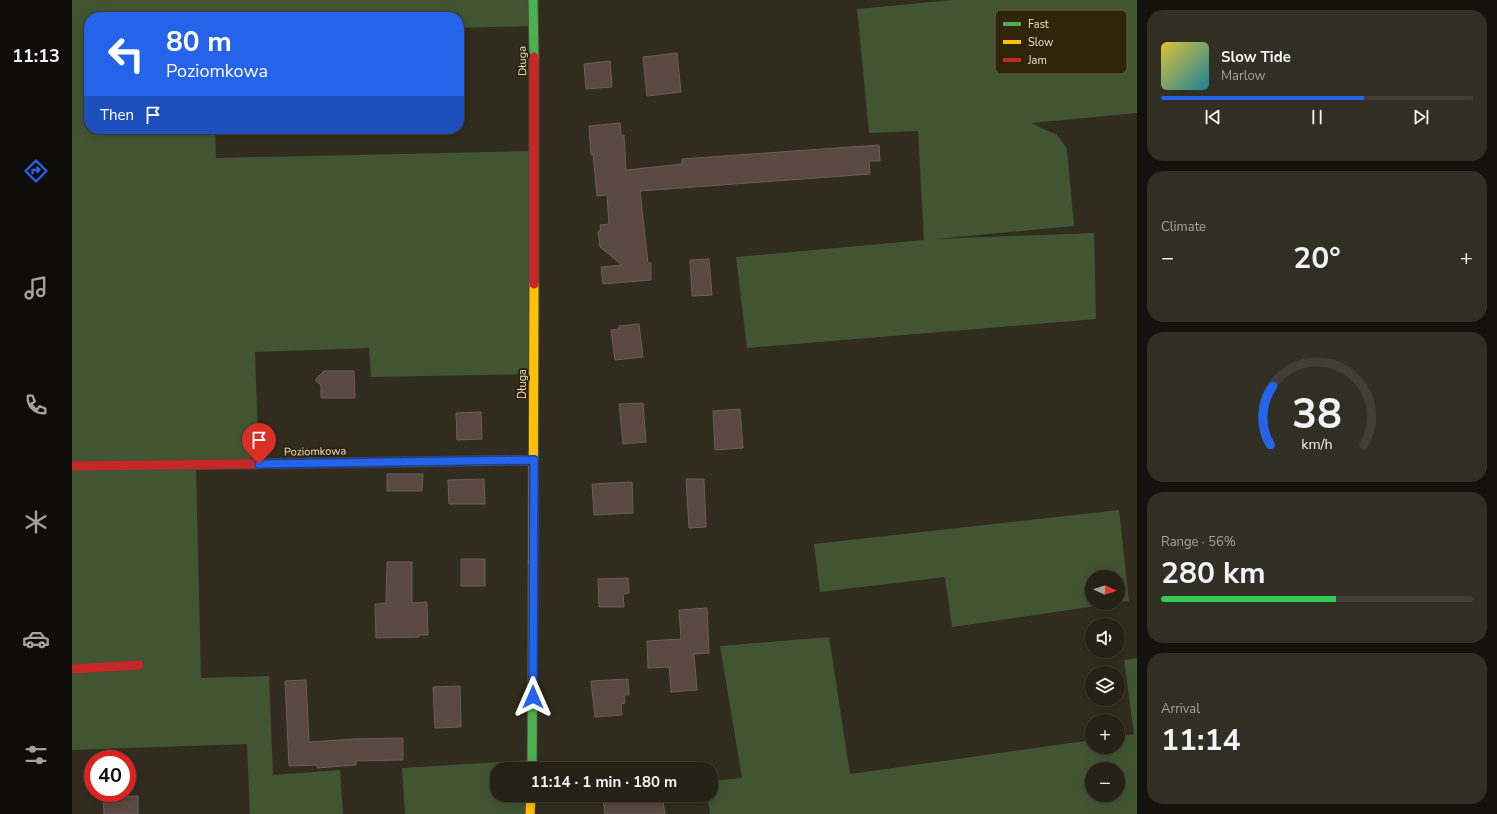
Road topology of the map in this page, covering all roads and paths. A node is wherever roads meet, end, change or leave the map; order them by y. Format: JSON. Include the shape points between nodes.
{"nodes":[{"id":1,"x":533,"y":0,"type":"edge"},
{"id":2,"x":534,"y":460,"type":"junction"},
{"id":3,"x":72,"y":466,"type":"edge"},
{"id":4,"x":139,"y":665,"type":"dead end"},
{"id":5,"x":72,"y":669,"type":"edge"},
{"id":6,"x":532,"y":762,"type":"edge"},
{"id":7,"x":531,"y":802,"type":"edge"},
{"id":8,"x":530,"y":814,"type":"edge"}],
"edges":[{"from":1,"to":2,"type":"street","name":"Długa"},
{"from":2,"to":3,"type":"street","name":"Poziomkowa"},
{"from":2,"to":6,"type":"street","name":"Długa"},
{"from":4,"to":5,"type":"street"},
{"from":7,"to":8,"type":"street"}]}
